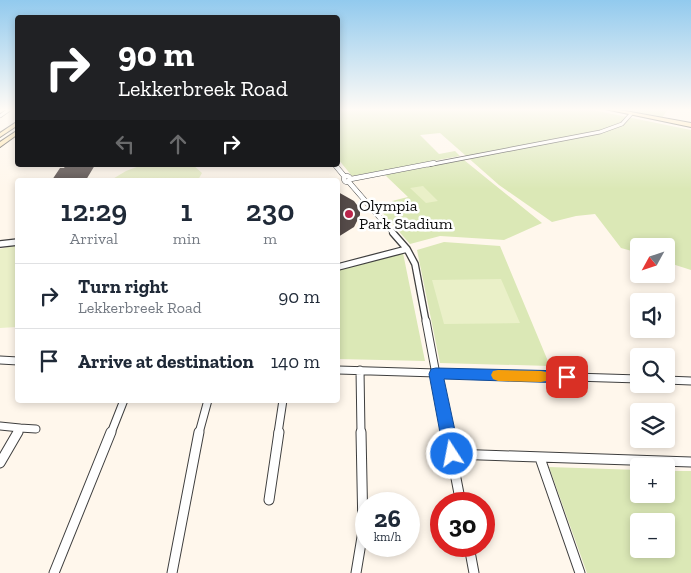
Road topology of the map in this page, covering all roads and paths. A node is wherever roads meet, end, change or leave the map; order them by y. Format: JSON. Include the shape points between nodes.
{"nodes":[{"id":1,"x":12,"y":136,"type":"edge"},
{"id":2,"x":580,"y":136,"type":"edge"},
{"id":3,"x":0,"y":145,"type":"edge"},
{"id":4,"x":337,"y":167,"type":"edge"},
{"id":5,"x":347,"y":179,"type":"junction"},
{"id":6,"x":340,"y":181,"type":"edge"},
{"id":7,"x":15,"y":242,"type":"edge"},
{"id":8,"x":0,"y":244,"type":"edge"},
{"id":9,"x":407,"y":249,"type":"junction"},
{"id":10,"x":340,"y":267,"type":"edge"},
{"id":11,"x":0,"y":360,"type":"edge"},
{"id":12,"x":15,"y":361,"type":"edge"},
{"id":13,"x":340,"y":370,"type":"edge"},
{"id":14,"x":360,"y":370,"type":"junction"},
{"id":15,"x":436,"y":374,"type":"junction"},
{"id":16,"x":630,"y":379,"type":"edge"},
{"id":17,"x":675,"y":381,"type":"edge"},
{"id":18,"x":690,"y":382,"type":"edge"},
{"id":19,"x":123,"y":403,"type":"edge"},
{"id":20,"x":207,"y":403,"type":"edge"},
{"id":21,"x":284,"y":403,"type":"edge"},
{"id":22,"x":0,"y":426,"type":"edge"},
{"id":23,"x":20,"y":428,"type":"junction"},
{"id":24,"x":36,"y":429,"type":"dead end"},
{"id":25,"x":452,"y":454,"type":"junction"},
{"id":26,"x":540,"y":458,"type":"junction"},
{"id":27,"x":691,"y":462,"type":"edge"},
{"id":28,"x":0,"y":463,"type":"edge"},
{"id":29,"x":459,"y":492,"type":"edge"},
{"id":30,"x":270,"y":500,"type":"dead end"},
{"id":31,"x":471,"y":557,"type":"edge"},
{"id":32,"x":54,"y":573,"type":"edge"},
{"id":33,"x":172,"y":573,"type":"edge"},
{"id":34,"x":356,"y":573,"type":"edge"},
{"id":35,"x":474,"y":573,"type":"edge"},
{"id":36,"x":580,"y":573,"type":"edge"}],
"edges":[{"from":1,"to":3,"type":"main road"},
{"from":2,"to":5,"type":"street"},
{"from":4,"to":5,"type":"street"},
{"from":5,"to":6,"type":"street"},
{"from":5,"to":9,"type":"street"},
{"from":7,"to":8,"type":"street"},
{"from":9,"to":10,"type":"street"},
{"from":9,"to":15,"type":"street","via":[[417,272]]},
{"from":11,"to":12,"type":"street"},
{"from":13,"to":14,"type":"street"},
{"from":14,"to":15,"type":"street"},
{"from":14,"to":34,"type":"street","via":[[363,531]]},
{"from":15,"to":16,"type":"street"},
{"from":15,"to":25,"type":"street"},
{"from":17,"to":18,"type":"street"},
{"from":19,"to":32,"type":"street"},
{"from":20,"to":33,"type":"street","via":[[196,443]]},
{"from":21,"to":30,"type":"street"},
{"from":22,"to":23,"type":"street"},
{"from":23,"to":24,"type":"street"},
{"from":23,"to":28,"type":"street"},
{"from":25,"to":26,"type":"street"},
{"from":25,"to":29,"type":"street"},
{"from":26,"to":27,"type":"street"},
{"from":26,"to":36,"type":"street"},
{"from":31,"to":35,"type":"street"}]}
